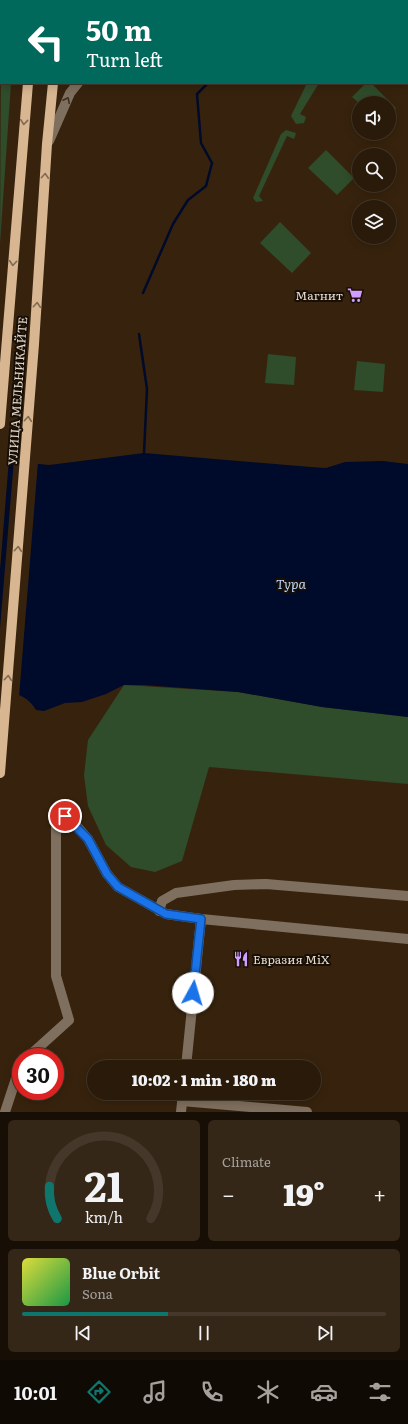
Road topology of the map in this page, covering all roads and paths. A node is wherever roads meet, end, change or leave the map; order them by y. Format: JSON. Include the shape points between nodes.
{"nodes":[{"id":1,"x":28,"y":84,"type":"edge"},
{"id":2,"x":53,"y":84,"type":"edge"},
{"id":3,"x":77,"y":84,"type":"edge"},
{"id":4,"x":47,"y":144,"type":"junction"},
{"id":5,"x":0,"y":424,"type":"edge"},
{"id":6,"x":0,"y":773,"type":"edge"},
{"id":7,"x":408,"y":896,"type":"edge"},
{"id":8,"x":159,"y":911,"type":"junction"},
{"id":9,"x":201,"y":919,"type":"junction"},
{"id":10,"x":408,"y":939,"type":"edge"},
{"id":11,"x":38,"y":1048,"type":"edge"},
{"id":12,"x":187,"y":1060,"type":"edge"},
{"id":13,"x":12,"y":1091,"type":"edge"},
{"id":14,"x":183,"y":1100,"type":"edge"},
{"id":15,"x":208,"y":1100,"type":"edge"},
{"id":16,"x":5,"y":1112,"type":"edge"},
{"id":17,"x":181,"y":1112,"type":"edge"},
{"id":18,"x":307,"y":1112,"type":"edge"}],
"edges":[{"from":1,"to":5,"type":"main road","name":"УЛИЦА МЕЛЬНИКАЙТЕ","one_way":true},
{"from":2,"to":4,"type":"main road","name":"УЛИЦА МЕЛЬНИКАЙТЕ"},
{"from":4,"to":3,"type":"street","one_way":true,"via":[[70,93]]},
{"from":6,"to":4,"type":"main road","name":"УЛИЦА МЕЛЬНИКАЙТЕ","one_way":true},
{"from":7,"to":8,"type":"street","via":[[284,885],[234,886],[176,894],[162,901]]},
{"from":8,"to":9,"type":"street","via":[[174,916]]},
{"from":8,"to":11,"type":"street","via":[[118,887],[107,874],[88,839],[73,822],[56,810],[56,976],[69,1020]]},
{"from":9,"to":10,"type":"street"},
{"from":9,"to":12,"type":"street"},
{"from":13,"to":16,"type":"street"},
{"from":14,"to":17,"type":"street"},
{"from":15,"to":18,"type":"street"}]}
